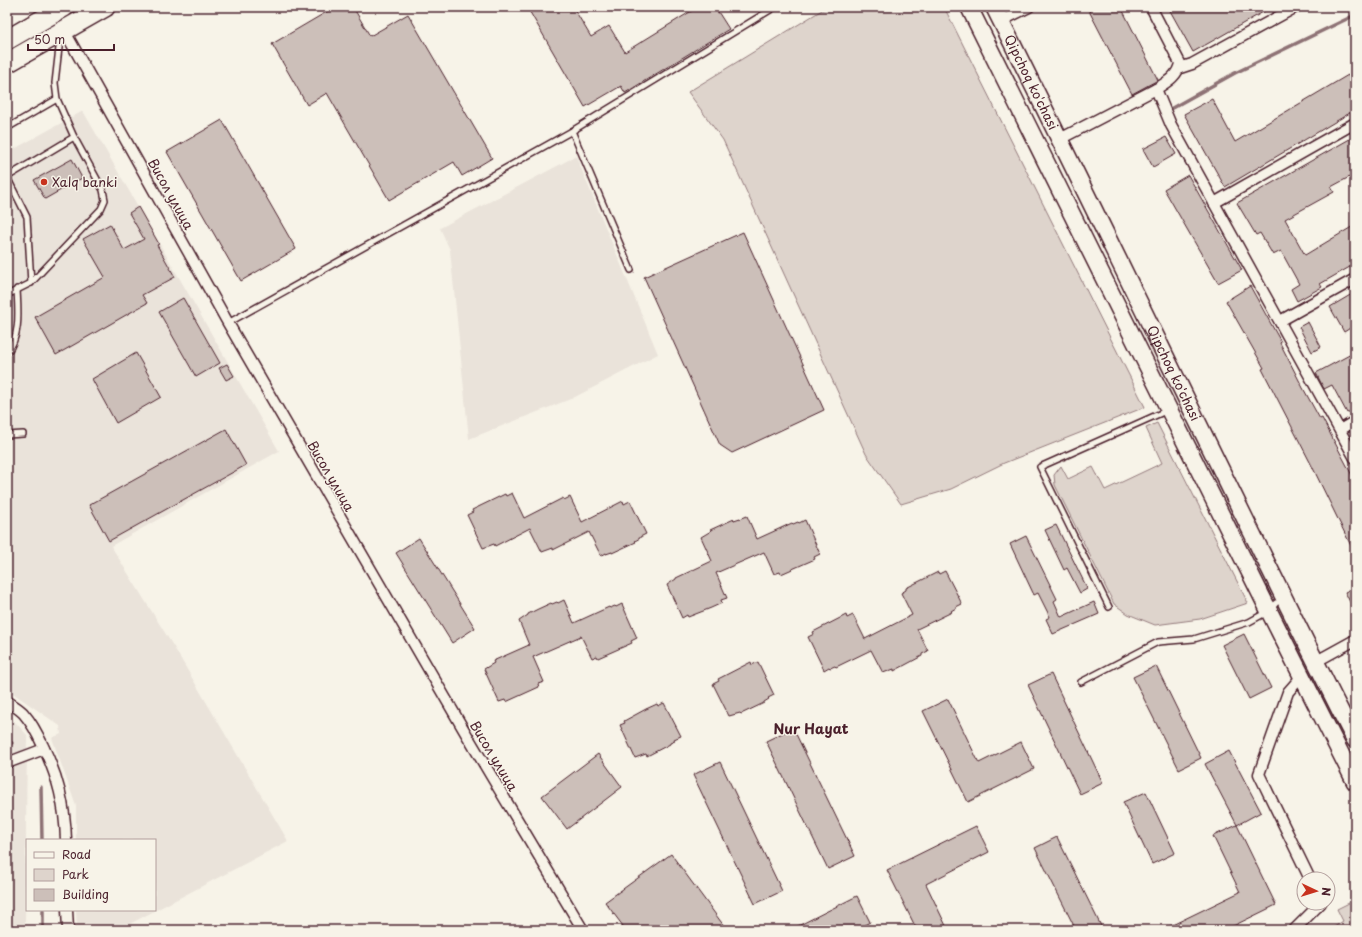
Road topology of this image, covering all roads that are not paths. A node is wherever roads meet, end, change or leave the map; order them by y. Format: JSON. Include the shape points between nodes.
{"nodes":[{"id":1,"x":64,"y":7,"type":"edge"},
{"id":2,"x":105,"y":7,"type":"edge"},
{"id":3,"x":775,"y":7,"type":"edge"},
{"id":4,"x":969,"y":7,"type":"edge"},
{"id":5,"x":994,"y":7,"type":"edge"},
{"id":6,"x":1029,"y":7,"type":"edge"},
{"id":7,"x":1151,"y":7,"type":"edge"},
{"id":8,"x":1296,"y":7,"type":"edge"},
{"id":9,"x":1001,"y":22,"type":"junction"},
{"id":10,"x":63,"y":31,"type":"junction"},
{"id":11,"x":7,"y":40,"type":"edge"},
{"id":12,"x":7,"y":63,"type":"edge"},
{"id":13,"x":1180,"y":68,"type":"junction"},
{"id":14,"x":1156,"y":89,"type":"junction"},
{"id":15,"x":57,"y":99,"type":"junction"},
{"id":16,"x":1355,"y":122,"type":"edge"},
{"id":17,"x":7,"y":128,"type":"edge"},
{"id":18,"x":572,"y":131,"type":"junction"},
{"id":19,"x":74,"y":137,"type":"junction"},
{"id":20,"x":1060,"y":140,"type":"junction"},
{"id":21,"x":1077,"y":174,"type":"junction"},
{"id":22,"x":7,"y":177,"type":"edge"},
{"id":23,"x":1057,"y":185,"type":"junction"},
{"id":24,"x":1214,"y":203,"type":"junction"},
{"id":25,"x":632,"y":270,"type":"dead end"},
{"id":26,"x":1355,"y":279,"type":"edge"},
{"id":27,"x":30,"y":283,"type":"junction"},
{"id":28,"x":18,"y":289,"type":"junction"},
{"id":29,"x":7,"y":295,"type":"edge"},
{"id":30,"x":1280,"y":321,"type":"junction"},
{"id":31,"x":228,"y":323,"type":"junction"},
{"id":32,"x":7,"y":353,"type":"edge"},
{"id":33,"x":1168,"y":409,"type":"junction"},
{"id":34,"x":1355,"y":421,"type":"edge"},
{"id":35,"x":1340,"y":430,"type":"junction"},
{"id":36,"x":23,"y":434,"type":"dead end"},
{"id":37,"x":7,"y":435,"type":"edge"},
{"id":38,"x":1355,"y":458,"type":"edge"},
{"id":39,"x":1273,"y":603,"type":"junction"},
{"id":40,"x":1109,"y":607,"type":"dead end"},
{"id":41,"x":1355,"y":640,"type":"edge"},
{"id":42,"x":1315,"y":662,"type":"junction"},
{"id":43,"x":1302,"y":676,"type":"junction"},
{"id":44,"x":1081,"y":682,"type":"dead end"},
{"id":45,"x":7,"y":701,"type":"edge"},
{"id":46,"x":1355,"y":740,"type":"edge"},
{"id":47,"x":44,"y":749,"type":"junction"},
{"id":48,"x":7,"y":763,"type":"edge"},
{"id":49,"x":1355,"y":782,"type":"edge"},
{"id":50,"x":66,"y":839,"type":"edge"},
{"id":51,"x":1306,"y":871,"type":"edge"},
{"id":52,"x":68,"y":911,"type":"edge"},
{"id":53,"x":1313,"y":911,"type":"edge"},
{"id":54,"x":68,"y":930,"type":"edge"},
{"id":55,"x":583,"y":930,"type":"edge"},
{"id":56,"x":1294,"y":930,"type":"edge"}],
"edges":[{"from":1,"to":11,"type":"highway"},
{"from":2,"to":10,"type":"highway"},
{"from":3,"to":18,"type":"lane"},
{"from":4,"to":23,"type":"main road","name":"Qipchoq ko'chasi"},
{"from":5,"to":9,"type":"main road","name":"Qipchoq ko'chasi"},
{"from":6,"to":9,"type":"street"},
{"from":7,"to":13,"type":"street","via":[[1179,59]]},
{"from":8,"to":13,"type":"street","via":[[1192,64]]},
{"from":9,"to":20,"type":"main road","name":"Qipchoq ko'chasi"},
{"from":10,"to":12,"type":"highway"},
{"from":10,"to":15,"type":"lane","via":[[55,83]]},
{"from":10,"to":31,"type":"street","name":"Висол улица"},
{"from":13,"to":14,"type":"street"},
{"from":14,"to":20,"type":"street"},
{"from":14,"to":24,"type":"street"},
{"from":15,"to":17,"type":"lane"},
{"from":15,"to":19,"type":"lane"},
{"from":16,"to":24,"type":"street"},
{"from":18,"to":25,"type":"lane"},
{"from":18,"to":31,"type":"lane"},
{"from":19,"to":22,"type":"lane"},
{"from":19,"to":27,"type":"lane","via":[[103,190],[105,200],[101,209]]},
{"from":20,"to":21,"type":"main road","name":"Qipchoq ko'chasi"},
{"from":21,"to":23,"type":"main road","via":[[1064,171]]},
{"from":21,"to":39,"type":"main road","name":"Qipchoq ko'chasi"},
{"from":22,"to":27,"type":"lane","via":[[27,217]]},
{"from":23,"to":33,"type":"main road","name":"Qipchoq ko'chasi"},
{"from":24,"to":30,"type":"street"},
{"from":26,"to":30,"type":"street"},
{"from":27,"to":28,"type":"lane"},
{"from":28,"to":29,"type":"lane"},
{"from":28,"to":32,"type":"lane","via":[[18,327]]},
{"from":30,"to":35,"type":"street"},
{"from":31,"to":55,"type":"street","name":"Висол улица"},
{"from":33,"to":39,"type":"main road","name":"Qipchoq ko'chasi"},
{"from":33,"to":40,"type":"lane","via":[[1040,467]]},
{"from":34,"to":35,"type":"street"},
{"from":35,"to":38,"type":"street"},
{"from":36,"to":37,"type":"lane"},
{"from":39,"to":42,"type":"main road","name":"Qipchoq ko'chasi"},
{"from":39,"to":43,"type":"main road","name":"Qipchoq ko'chasi"},
{"from":39,"to":44,"type":"lane","via":[[1249,622],[1194,639],[1158,642]]},
{"from":41,"to":42,"type":"street"},
{"from":42,"to":46,"type":"main road","name":"Qipchoq ko'chasi"},
{"from":43,"to":49,"type":"main road","name":"Qipchoq ko'chasi"},
{"from":43,"to":51,"type":"street","via":[[1288,692],[1259,774]]},
{"from":45,"to":47,"type":"street","via":[[24,713]]},
{"from":47,"to":48,"type":"street"},
{"from":47,"to":50,"type":"street","via":[[58,780],[66,818]]},
{"from":52,"to":54,"type":"street"},
{"from":53,"to":56,"type":"street"}]}
